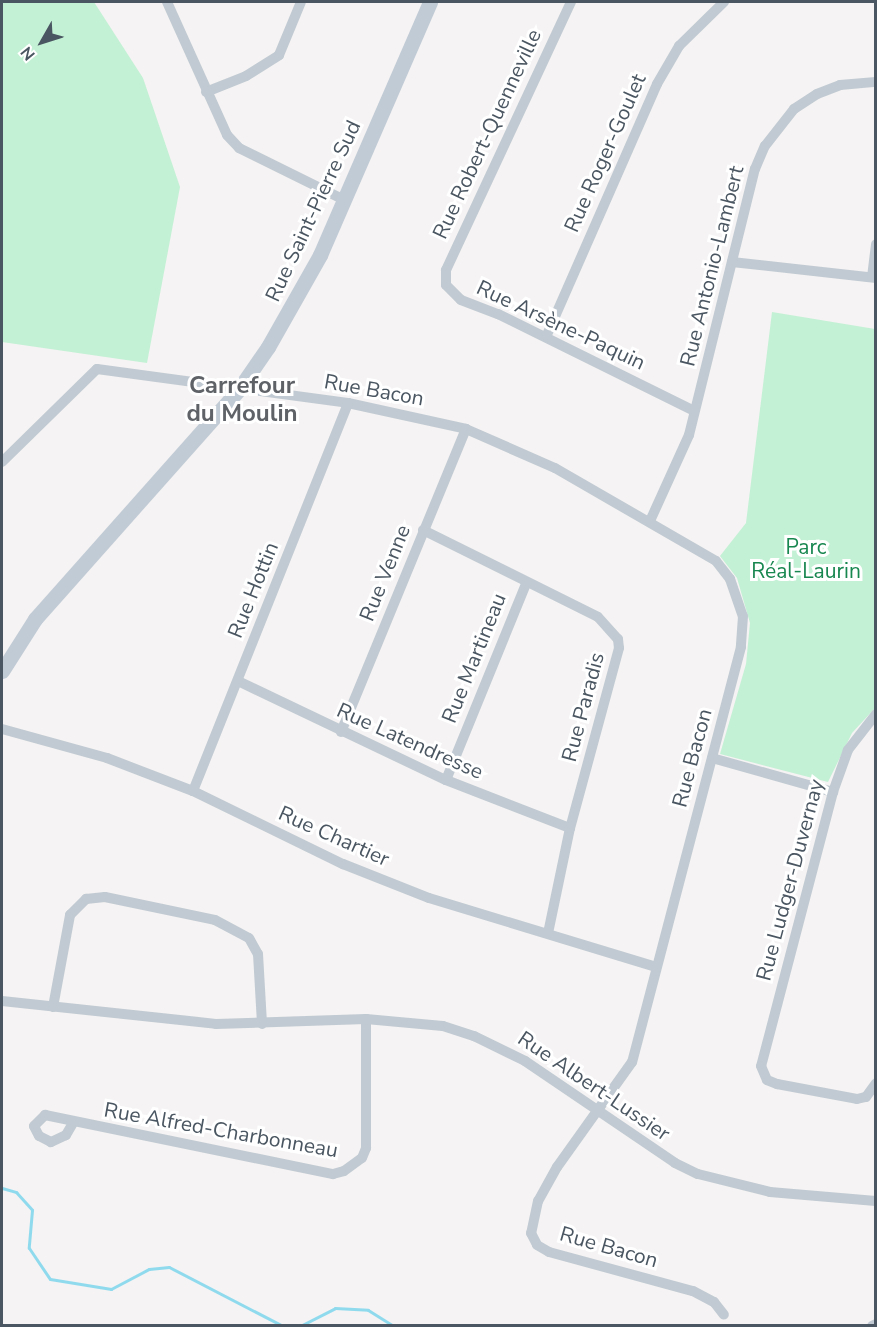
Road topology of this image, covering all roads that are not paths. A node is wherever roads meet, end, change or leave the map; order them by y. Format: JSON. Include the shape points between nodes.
{"nodes":[{"id":1,"x":167,"y":2,"type":"edge"},
{"id":2,"x":302,"y":2,"type":"edge"},
{"id":3,"x":430,"y":2,"type":"edge"},
{"id":4,"x":571,"y":2,"type":"edge"},
{"id":5,"x":724,"y":2,"type":"edge"},
{"id":6,"x":876,"y":82,"type":"edge"},
{"id":7,"x":206,"y":92,"type":"junction"},
{"id":8,"x":344,"y":200,"type":"junction"},
{"id":9,"x":876,"y":244,"type":"edge"},
{"id":10,"x":732,"y":262,"type":"junction"},
{"id":11,"x":874,"y":278,"type":"edge"},
{"id":12,"x":446,"y":285,"type":"joint"},
{"id":13,"x":546,"y":337,"type":"junction"},
{"id":14,"x":239,"y":389,"type":"junction"},
{"id":15,"x":348,"y":403,"type":"junction"},
{"id":16,"x":694,"y":411,"type":"junction"},
{"id":17,"x":465,"y":429,"type":"junction"},
{"id":18,"x":2,"y":462,"type":"edge"},
{"id":19,"x":650,"y":521,"type":"junction"},
{"id":20,"x":423,"y":530,"type":"junction"},
{"id":21,"x":526,"y":584,"type":"junction"},
{"id":22,"x":2,"y":671,"type":"edge"},
{"id":23,"x":238,"y":681,"type":"junction"},
{"id":24,"x":876,"y":714,"type":"edge"},
{"id":25,"x":2,"y":729,"type":"edge"},
{"id":26,"x":341,"y":732,"type":"junction"},
{"id":27,"x":712,"y":758,"type":"junction"},
{"id":28,"x":446,"y":780,"type":"junction"},
{"id":29,"x":193,"y":791,"type":"junction"},
{"id":30,"x":833,"y":792,"type":"junction"},
{"id":31,"x":570,"y":828,"type":"junction"},
{"id":32,"x":548,"y":933,"type":"junction"},
{"id":33,"x":656,"y":967,"type":"junction"},
{"id":34,"x":2,"y":1001,"type":"edge"},
{"id":35,"x":53,"y":1007,"type":"junction"},
{"id":36,"x":366,"y":1019,"type":"junction"},
{"id":37,"x":262,"y":1024,"type":"junction"},
{"id":38,"x":876,"y":1083,"type":"edge"},
{"id":39,"x":597,"y":1110,"type":"junction"},
{"id":40,"x":73,"y":1123,"type":"dead end"},
{"id":41,"x":876,"y":1202,"type":"edge"},
{"id":42,"x":724,"y":1315,"type":"dead end"}],
"edges":[{"from":1,"to":7,"type":"street"},
{"from":2,"to":7,"type":"street","via":[[279,55],[246,76]]},
{"from":3,"to":8,"type":"street","name":"Rue Saint-Pierre Sud"},
{"from":4,"to":12,"type":"street","name":"Rue Robert-Quenneville","via":[[446,270]]},
{"from":5,"to":13,"type":"street","name":"Rue Roger-Goulet","via":[[679,46],[657,84]]},
{"from":6,"to":10,"type":"street","name":"Rue Antonio-Lambert","via":[[840,85],[817,94],[778,126],[755,170]]},
{"from":7,"to":8,"type":"street","via":[[227,135],[240,147]]},
{"from":8,"to":14,"type":"street","name":"Rue Saint-Pierre Sud","via":[[299,296]]},
{"from":9,"to":11,"type":"street"},
{"from":10,"to":11,"type":"street"},
{"from":10,"to":16,"type":"street","name":"Rue Antonio-Lambert"},
{"from":12,"to":13,"type":"street","name":"Rue Arsène-Paquin","via":[[461,300]]},
{"from":13,"to":16,"type":"street","name":"Rue Arsène-Paquin"},
{"from":14,"to":15,"type":"street","name":"Rue Bacon"},
{"from":14,"to":18,"type":"street","name":"Rue Bacon","via":[[97,369]]},
{"from":14,"to":22,"type":"street","name":"Rue Saint-Pierre Sud","via":[[60,589]]},
{"from":15,"to":17,"type":"street","name":"Rue Bacon"},
{"from":15,"to":23,"type":"street","name":"Rue Hottin"},
{"from":16,"to":19,"type":"street","name":"Rue Antonio-Lambert","via":[[680,462]]},
{"from":17,"to":19,"type":"street","name":"Rue Bacon","via":[[555,468]]},
{"from":17,"to":20,"type":"street","name":"Rue Venne"},
{"from":19,"to":27,"type":"street","name":"Rue Bacon","via":[[716,561],[730,579],[742,615],[741,647]]},
{"from":20,"to":21,"type":"street","name":"Rue Paradis"},
{"from":20,"to":26,"type":"street","name":"Rue Venne"},
{"from":21,"to":28,"type":"street","name":"Rue Martineau"},
{"from":21,"to":31,"type":"street","name":"Rue Paradis","via":[[598,617],[618,639],[618,655]]},
{"from":23,"to":26,"type":"street","name":"Rue Latendresse"},
{"from":23,"to":29,"type":"street","name":"Rue Hottin"},
{"from":24,"to":30,"type":"street","name":"Rue Ludger-Duvernay","via":[[848,750]]},
{"from":25,"to":29,"type":"street","name":"Rue Chartier","via":[[107,758]]},
{"from":26,"to":28,"type":"street","name":"Rue Latendresse"},
{"from":27,"to":30,"type":"street"},
{"from":27,"to":33,"type":"street","name":"Rue Bacon"},
{"from":28,"to":31,"type":"street","name":"Rue Latendresse"},
{"from":29,"to":32,"type":"street","name":"Rue Chartier","via":[[343,864],[429,898]]},
{"from":30,"to":38,"type":"street","name":"Rue Ludger-Duvernay","via":[[761,1066],[767,1080],[777,1084],[857,1099],[866,1097]]},
{"from":31,"to":32,"type":"street","name":"Rue Paradis"},
{"from":32,"to":33,"type":"street","name":"Rue Chartier"},
{"from":33,"to":39,"type":"street","name":"Rue Bacon","via":[[632,1062]]},
{"from":34,"to":35,"type":"street","name":"Rue Albert-Lussier"},
{"from":35,"to":37,"type":"street","name":"Rue Albert-Lussier","via":[[216,1024]]},
{"from":35,"to":37,"type":"street","via":[[70,915],[79,903],[105,897],[214,920],[242,932],[255,944],[258,954]]},
{"from":36,"to":37,"type":"street","name":"Rue Albert-Lussier"},
{"from":36,"to":39,"type":"street","name":"Rue Albert-Lussier","via":[[422,1022],[474,1036],[525,1061]]},
{"from":36,"to":40,"type":"street","name":"Rue Alfred-Charbonneau","via":[[366,1148],[362,1158],[344,1172],[333,1174]]},
{"from":39,"to":41,"type":"street","name":"Rue Albert-Lussier","via":[[675,1163],[720,1181],[770,1192]]},
{"from":39,"to":42,"type":"street","name":"Rue Bacon","via":[[538,1201],[531,1233],[537,1245],[549,1252],[693,1291],[714,1302]]}]}
